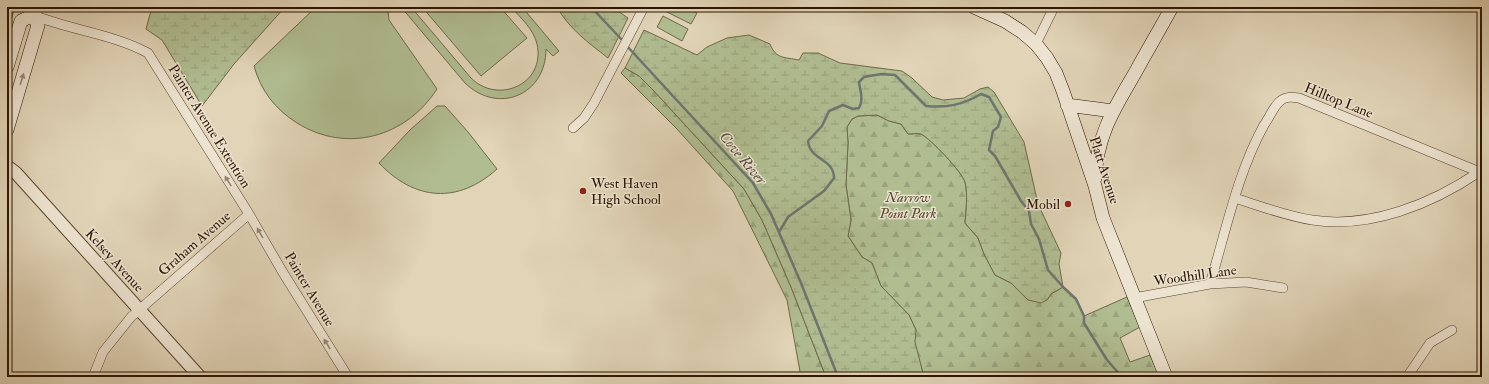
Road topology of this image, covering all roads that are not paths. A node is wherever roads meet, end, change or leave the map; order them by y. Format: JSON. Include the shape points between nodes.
{"nodes":[{"id":1,"x":644,"y":7,"type":"edge"},
{"id":2,"x":974,"y":7,"type":"edge"},
{"id":3,"x":1054,"y":7,"type":"edge"},
{"id":4,"x":1172,"y":7,"type":"edge"},
{"id":5,"x":35,"y":11,"type":"edge"},
{"id":6,"x":1036,"y":44,"type":"junction"},
{"id":7,"x":7,"y":67,"type":"edge"},
{"id":8,"x":1067,"y":105,"type":"junction"},
{"id":9,"x":1113,"y":111,"type":"junction"},
{"id":10,"x":573,"y":128,"type":"dead end"},
{"id":11,"x":7,"y":130,"type":"edge"},
{"id":12,"x":7,"y":166,"type":"edge"},
{"id":13,"x":1480,"y":173,"type":"edge"},
{"id":14,"x":1095,"y":186,"type":"junction"},
{"id":15,"x":1236,"y":198,"type":"junction"},
{"id":16,"x":249,"y":214,"type":"junction"},
{"id":17,"x":1210,"y":284,"type":"junction"},
{"id":18,"x":1283,"y":288,"type":"dead end"},
{"id":19,"x":1134,"y":298,"type":"junction"},
{"id":20,"x":139,"y":309,"type":"junction"},
{"id":21,"x":1452,"y":330,"type":"dead end"},
{"id":22,"x":93,"y":377,"type":"edge"},
{"id":23,"x":200,"y":377,"type":"edge"},
{"id":24,"x":348,"y":377,"type":"edge"},
{"id":25,"x":1166,"y":377,"type":"edge"},
{"id":26,"x":1407,"y":377,"type":"edge"}],
"edges":[{"from":1,"to":10,"type":"street","via":[[594,103]]},
{"from":2,"to":6,"type":"main road","name":"Platt Avenue","via":[[1005,21]]},
{"from":3,"to":6,"type":"street"},
{"from":4,"to":9,"type":"main road"},
{"from":5,"to":7,"type":"main road","via":[[21,21]]},
{"from":11,"to":5,"type":"main road","one_way":true,"via":[[38,25]]},
{"from":16,"to":5,"type":"street","name":"Painter Avenue Extention","one_way":true,"via":[[148,53],[133,45],[48,21]]},
{"from":6,"to":8,"type":"main road","name":"Platt Avenue","via":[[1056,73]]},
{"from":8,"to":9,"type":"main road"},
{"from":8,"to":14,"type":"main road","name":"Platt Avenue"},
{"from":9,"to":14,"type":"main road","via":[[1098,149]]},
{"from":12,"to":20,"type":"street","name":"Kelsey Avenue"},
{"from":13,"to":15,"type":"street","via":[[1441,196],[1417,206],[1356,220],[1312,220]]},
{"from":13,"to":15,"type":"street","name":"Hilltop Lane","via":[[1299,98],[1291,97],[1279,102],[1257,139],[1245,165]]},
{"from":14,"to":19,"type":"main road","name":"Platt Avenue","via":[[1103,218]]},
{"from":15,"to":17,"type":"street","name":"Hilltop Lane"},
{"from":16,"to":20,"type":"street","name":"Graham Avenue"},
{"from":24,"to":16,"type":"street","name":"Painter Avenue","one_way":true},
{"from":17,"to":18,"type":"street","name":"Woodhill Lane","via":[[1246,282]]},
{"from":17,"to":19,"type":"street","name":"Woodhill Lane"},
{"from":19,"to":25,"type":"main road","name":"Platt Avenue"},
{"from":20,"to":22,"type":"street","name":"Graham Avenue","via":[[103,352]]},
{"from":20,"to":23,"type":"street","name":"Kelsey Avenue"},
{"from":21,"to":26,"type":"street","via":[[1430,343]]}]}
